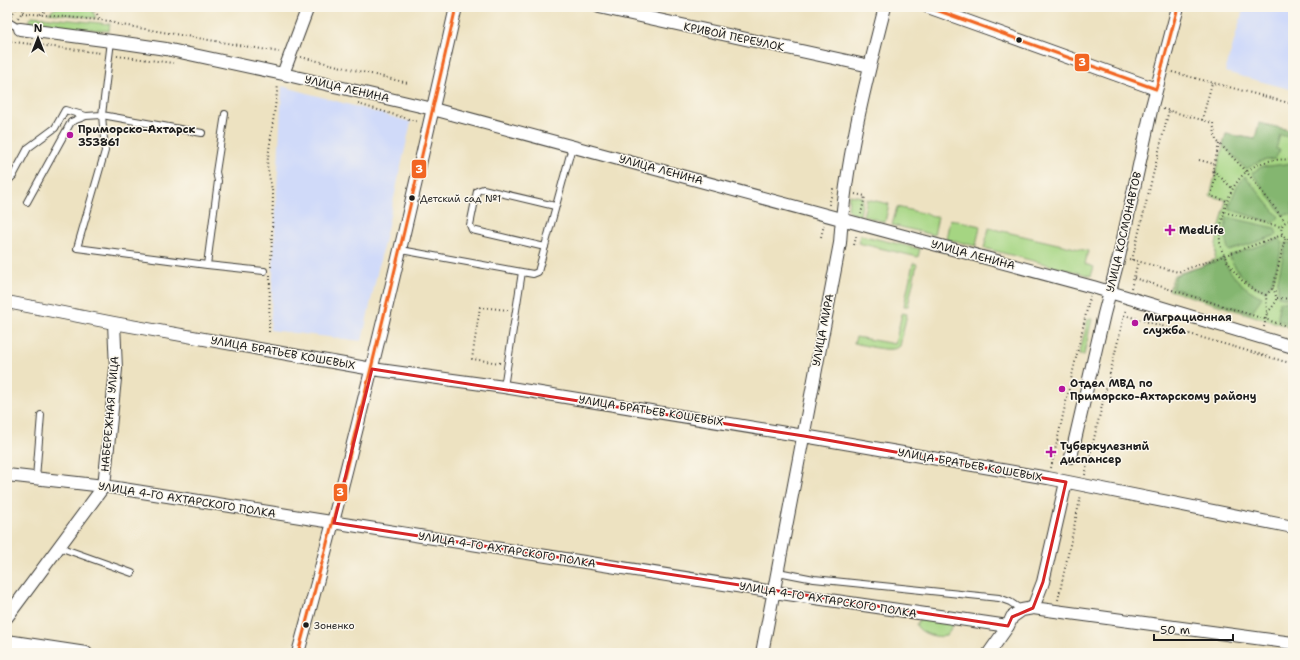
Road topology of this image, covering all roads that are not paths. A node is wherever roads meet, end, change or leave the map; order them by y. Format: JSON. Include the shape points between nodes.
{"nodes":[{"id":1,"x":308,"y":7,"type":"edge"},
{"id":2,"x":456,"y":7,"type":"edge"},
{"id":3,"x":599,"y":7,"type":"edge"},
{"id":4,"x":884,"y":7,"type":"edge"},
{"id":5,"x":928,"y":7,"type":"edge"},
{"id":6,"x":1178,"y":7,"type":"edge"},
{"id":7,"x":8,"y":21,"type":"edge"},
{"id":8,"x":16,"y":27,"type":"joint"},
{"id":9,"x":110,"y":41,"type":"junction"},
{"id":10,"x":870,"y":66,"type":"junction"},
{"id":11,"x":281,"y":78,"type":"junction"},
{"id":12,"x":1156,"y":89,"type":"junction"},
{"id":13,"x":433,"y":109,"type":"junction"},
{"id":14,"x":225,"y":114,"type":"dead end"},
{"id":15,"x":102,"y":115,"type":"junction"},
{"id":16,"x":86,"y":116,"type":"junction"},
{"id":17,"x":202,"y":133,"type":"dead end"},
{"id":18,"x":572,"y":147,"type":"junction"},
{"id":19,"x":7,"y":182,"type":"edge"},
{"id":20,"x":27,"y":202,"type":"dead end"},
{"id":21,"x":555,"y":206,"type":"junction"},
{"id":22,"x":841,"y":220,"type":"junction"},
{"id":23,"x":545,"y":247,"type":"junction"},
{"id":24,"x":401,"y":250,"type":"junction"},
{"id":25,"x":206,"y":265,"type":"junction"},
{"id":26,"x":264,"y":271,"type":"dead end"},
{"id":27,"x":522,"y":272,"type":"junction"},
{"id":28,"x":1110,"y":292,"type":"junction"},
{"id":29,"x":7,"y":302,"type":"edge"},
{"id":30,"x":114,"y":323,"type":"junction"},
{"id":31,"x":1293,"y":347,"type":"edge"},
{"id":32,"x":372,"y":369,"type":"junction"},
{"id":33,"x":504,"y":387,"type":"junction"},
{"id":34,"x":41,"y":415,"type":"dead end"},
{"id":35,"x":804,"y":436,"type":"junction"},
{"id":36,"x":1071,"y":457,"type":"dead end"},
{"id":37,"x":7,"y":475,"type":"edge"},
{"id":38,"x":36,"y":478,"type":"junction"},
{"id":39,"x":1066,"y":482,"type":"junction"},
{"id":40,"x":104,"y":486,"type":"junction"},
{"id":41,"x":334,"y":523,"type":"junction"},
{"id":42,"x":1293,"y":527,"type":"edge"},
{"id":43,"x":59,"y":547,"type":"junction"},
{"id":44,"x":778,"y":572,"type":"junction"},
{"id":45,"x":132,"y":573,"type":"dead end"},
{"id":46,"x":774,"y":592,"type":"junction"},
{"id":47,"x":1028,"y":609,"type":"junction"},
{"id":48,"x":7,"y":617,"type":"edge"},
{"id":49,"x":1008,"y":626,"type":"junction"},
{"id":50,"x":7,"y":641,"type":"edge"},
{"id":51,"x":1293,"y":643,"type":"edge"},
{"id":52,"x":86,"y":653,"type":"edge"},
{"id":53,"x":298,"y":653,"type":"edge"},
{"id":54,"x":762,"y":653,"type":"edge"},
{"id":55,"x":989,"y":653,"type":"edge"}],
"edges":[{"from":1,"to":11,"type":"street"},
{"from":2,"to":13,"type":"street"},
{"from":3,"to":10,"type":"street","name":"КРИВОЙ ПЕРЕУЛОК"},
{"from":4,"to":10,"type":"street","name":"УЛИЦА МИРА"},
{"from":5,"to":12,"type":"street"},
{"from":6,"to":12,"type":"street","name":"УЛИЦА КОСМОНАВТОВ"},
{"from":7,"to":8,"type":"lane"},
{"from":8,"to":9,"type":"street","name":"УЛИЦА ЛЕНИНА"},
{"from":9,"to":11,"type":"street","name":"УЛИЦА ЛЕНИНА","via":[[166,49]]},
{"from":9,"to":15,"type":"lane"},
{"from":10,"to":22,"type":"street","name":"УЛИЦА МИРА","via":[[844,192]]},
{"from":11,"to":13,"type":"street","name":"УЛИЦА ЛЕНИНА"},
{"from":12,"to":28,"type":"street","name":"УЛИЦА КОСМОНАВТОВ"},
{"from":13,"to":18,"type":"street","name":"УЛИЦА ЛЕНИНА"},
{"from":13,"to":24,"type":"street"},
{"from":14,"to":25,"type":"lane"},
{"from":15,"to":16,"type":"lane"},
{"from":15,"to":17,"type":"lane"},
{"from":15,"to":25,"type":"lane","via":[[105,151],[77,248]]},
{"from":16,"to":19,"type":"lane","via":[[65,110],[55,128],[28,148]]},
{"from":16,"to":20,"type":"lane","via":[[71,122]]},
{"from":18,"to":21,"type":"lane"},
{"from":18,"to":22,"type":"street","name":"УЛИЦА ЛЕНИНА"},
{"from":21,"to":23,"type":"lane"},
{"from":21,"to":23,"type":"lane","via":[[483,189],[477,191],[470,225],[472,230]]},
{"from":22,"to":28,"type":"street","name":"УЛИЦА ЛЕНИНА"},
{"from":22,"to":35,"type":"street","name":"УЛИЦА МИРА","via":[[840,242]]},
{"from":23,"to":27,"type":"lane","via":[[538,272]]},
{"from":24,"to":27,"type":"lane"},
{"from":24,"to":32,"type":"street"},
{"from":25,"to":26,"type":"lane"},
{"from":27,"to":33,"type":"lane"},
{"from":28,"to":31,"type":"street","name":"УЛИЦА ЛЕНИНА"},
{"from":28,"to":36,"type":"street","name":"УЛИЦА КОСМОНАВТОВ"},
{"from":29,"to":30,"type":"street","name":"УЛИЦА БРАТЬЕВ КОШЕВЫХ"},
{"from":30,"to":32,"type":"street","name":"УЛИЦА БРАТЬЕВ КОШЕВЫХ"},
{"from":30,"to":40,"type":"street","name":"НАБЕРЕЖНАЯ УЛИЦА","via":[[116,369]]},
{"from":32,"to":33,"type":"street","name":"УЛИЦА БРАТЬЕВ КОШЕВЫХ"},
{"from":32,"to":41,"type":"street"},
{"from":33,"to":35,"type":"street","name":"УЛИЦА БРАТЬЕВ КОШЕВЫХ"},
{"from":34,"to":38,"type":"lane"},
{"from":35,"to":39,"type":"street","name":"УЛИЦА БРАТЬЕВ КОШЕВЫХ"},
{"from":35,"to":44,"type":"street","name":"УЛИЦА МИРА"},
{"from":37,"to":38,"type":"street","name":"УЛИЦА 4-ГО АХТАРСКОГО ПОЛКА"},
{"from":38,"to":40,"type":"street","name":"УЛИЦА 4-ГО АХТАРСКОГО ПОЛКА"},
{"from":39,"to":42,"type":"street","name":"УЛИЦА БРАТЬЕВ КОШЕВЫХ"},
{"from":39,"to":47,"type":"street","via":[[1043,582]]},
{"from":40,"to":41,"type":"street","name":"УЛИЦА 4-ГО АХТАРСКОГО ПОЛКА"},
{"from":40,"to":43,"type":"street","name":"НАБЕРЕЖНАЯ УЛИЦА"},
{"from":41,"to":46,"type":"street","name":"УЛИЦА 4-ГО АХТАРСКОГО ПОЛКА"},
{"from":41,"to":53,"type":"street"},
{"from":43,"to":45,"type":"lane"},
{"from":43,"to":48,"type":"street","name":"НАБЕРЕЖНАЯ УЛИЦА"},
{"from":44,"to":46,"type":"street","name":"УЛИЦА МИРА"},
{"from":44,"to":47,"type":"lane","via":[[814,579],[999,598]]},
{"from":46,"to":49,"type":"street","name":"УЛИЦА 4-ГО АХТАРСКОГО ПОЛКА"},
{"from":46,"to":54,"type":"street","name":"УЛИЦА МИРА"},
{"from":47,"to":49,"type":"street","via":[[1012,617]]},
{"from":47,"to":51,"type":"street"},
{"from":49,"to":55,"type":"street"},
{"from":50,"to":52,"type":"street"}]}
